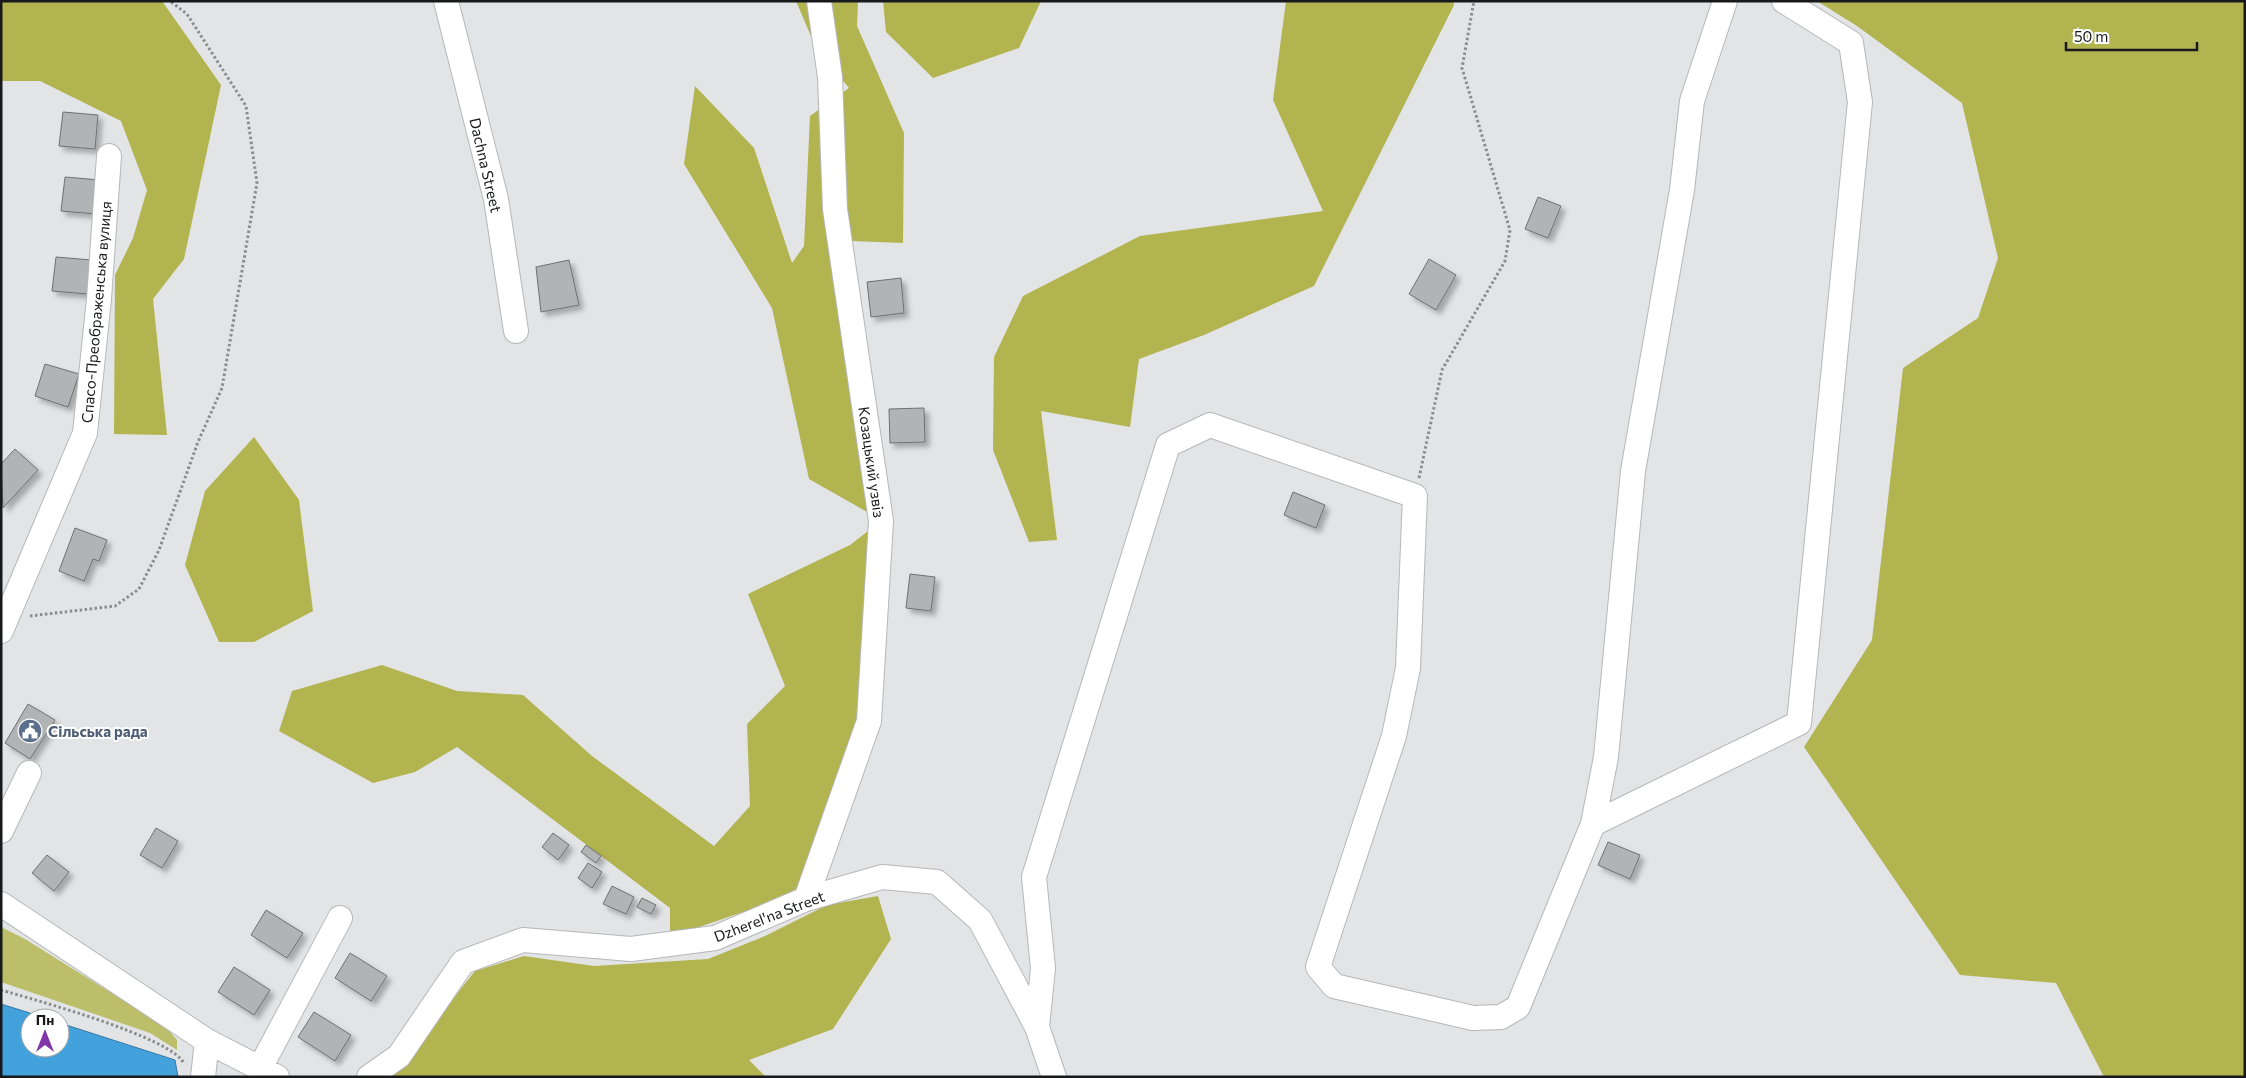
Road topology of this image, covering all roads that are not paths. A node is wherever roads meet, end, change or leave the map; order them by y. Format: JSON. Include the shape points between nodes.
{"nodes":[{"id":1,"x":446,"y":1,"type":"edge"},
{"id":2,"x":818,"y":1,"type":"edge"},
{"id":3,"x":1725,"y":1,"type":"edge"},
{"id":4,"x":1784,"y":1,"type":"edge"},
{"id":5,"x":109,"y":156,"type":"dead end"},
{"id":6,"x":516,"y":331,"type":"dead end"},
{"id":7,"x":4,"y":625,"type":"edge"},
{"id":8,"x":29,"y":773,"type":"dead end"},
{"id":9,"x":1593,"y":824,"type":"junction"},
{"id":10,"x":1,"y":831,"type":"edge"},
{"id":11,"x":806,"y":899,"type":"junction"},
{"id":12,"x":1,"y":904,"type":"edge"},
{"id":13,"x":340,"y":918,"type":"dead end"},
{"id":14,"x":1037,"y":1027,"type":"junction"},
{"id":15,"x":207,"y":1041,"type":"junction"},
{"id":16,"x":194,"y":1072,"type":"edge"},
{"id":17,"x":268,"y":1073,"type":"edge"},
{"id":18,"x":369,"y":1077,"type":"edge"},
{"id":19,"x":1054,"y":1077,"type":"edge"}],
"edges":[{"from":1,"to":6,"type":"street","name":"Dachna Street","via":[[496,199]]},
{"from":2,"to":11,"type":"street","name":"Козацький узвіз","via":[[830,77],[835,209],[881,521],[870,721]]},
{"from":3,"to":9,"type":"street","via":[[1692,100],[1682,190],[1633,471],[1606,757]]},
{"from":4,"to":9,"type":"street","via":[[1850,43],[1860,102],[1799,723]]},
{"from":5,"to":7,"type":"street","name":"Спасо-Преображенська вулиця","via":[[85,433]]},
{"from":8,"to":10,"type":"street"},
{"from":9,"to":14,"type":"street","via":[[1518,1007],[1501,1017],[1474,1018],[1334,986],[1318,967],[1394,736],[1408,668],[1415,496],[1210,425],[1168,445],[1034,877],[1042,968]]},
{"from":11,"to":14,"type":"street","name":"Dzherel'na Street","via":[[882,877],[937,882],[980,920]]},
{"from":11,"to":18,"type":"street","name":"Dzherel'na Street","via":[[714,938],[631,949],[523,940],[463,962],[398,1056]]},
{"from":12,"to":15,"type":"street"},
{"from":13,"to":17,"type":"street"},
{"from":14,"to":19,"type":"street","name":"Dzherel'na Street"},
{"from":15,"to":16,"type":"street"},
{"from":15,"to":17,"type":"street"}]}
